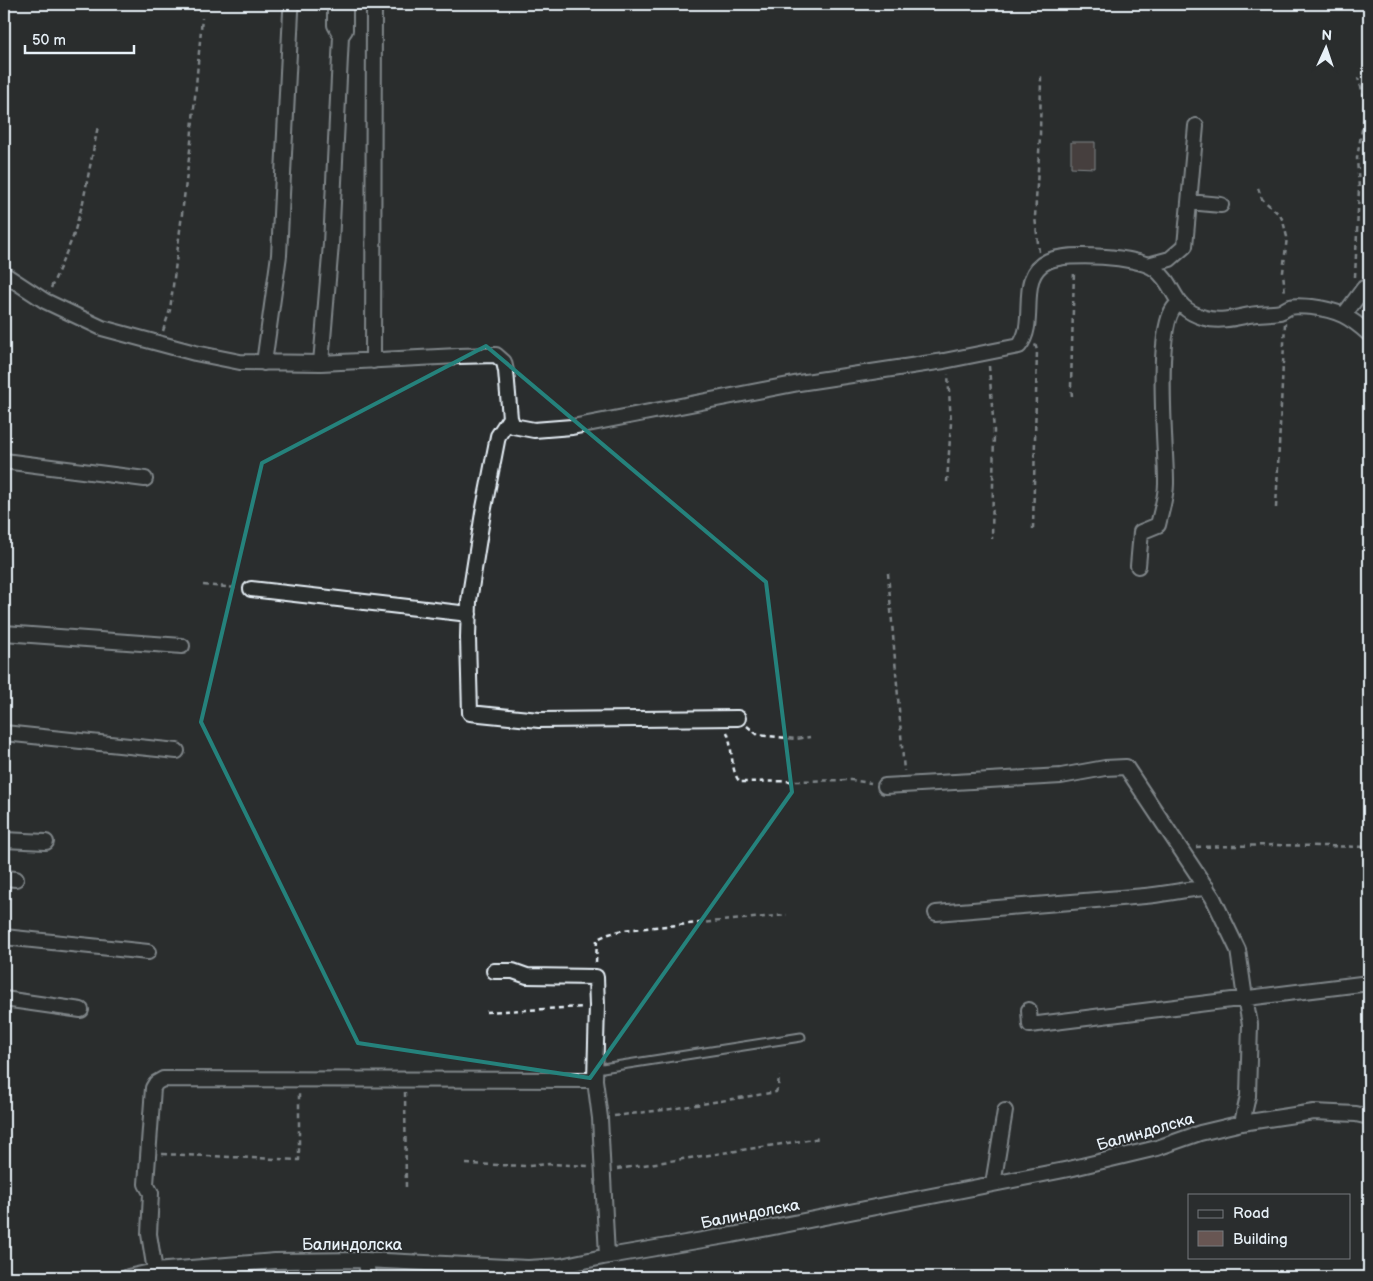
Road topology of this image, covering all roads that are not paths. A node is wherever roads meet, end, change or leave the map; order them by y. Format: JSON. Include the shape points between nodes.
{"nodes":[{"id":1,"x":335,"y":4,"type":"edge"},
{"id":2,"x":345,"y":4,"type":"edge"},
{"id":3,"x":374,"y":4,"type":"edge"},
{"id":4,"x":291,"y":12,"type":"dead end"},
{"id":5,"x":341,"y":36,"type":"junction"},
{"id":6,"x":1196,"y":126,"type":"dead end"},
{"id":7,"x":1189,"y":202,"type":"junction"},
{"id":8,"x":1220,"y":205,"type":"dead end"},
{"id":9,"x":1148,"y":265,"type":"junction"},
{"id":10,"x":4,"y":274,"type":"edge"},
{"id":11,"x":1369,"y":288,"type":"edge"},
{"id":12,"x":1180,"y":303,"type":"junction"},
{"id":13,"x":1344,"y":315,"type":"junction"},
{"id":14,"x":1369,"y":334,"type":"edge"},
{"id":15,"x":373,"y":361,"type":"junction"},
{"id":16,"x":264,"y":363,"type":"junction"},
{"id":17,"x":321,"y":363,"type":"junction"},
{"id":18,"x":510,"y":418,"type":"junction"},
{"id":19,"x":4,"y":462,"type":"edge"},
{"id":20,"x":145,"y":479,"type":"dead end"},
{"id":21,"x":1138,"y":566,"type":"dead end"},
{"id":22,"x":251,"y":589,"type":"road end"},
{"id":23,"x":469,"y":614,"type":"junction"},
{"id":24,"x":4,"y":633,"type":"edge"},
{"id":25,"x":182,"y":646,"type":"dead end"},
{"id":26,"x":738,"y":718,"type":"road end"},
{"id":27,"x":4,"y":733,"type":"edge"},
{"id":28,"x":178,"y":751,"type":"dead end"},
{"id":29,"x":885,"y":786,"type":"road end"},
{"id":30,"x":4,"y":840,"type":"edge"},
{"id":31,"x":46,"y":842,"type":"dead end"},
{"id":32,"x":1206,"y":888,"type":"junction"},
{"id":33,"x":936,"y":913,"type":"dead end"},
{"id":34,"x":4,"y":937,"type":"edge"},
{"id":35,"x":148,"y":952,"type":"dead end"},
{"id":36,"x":494,"y":971,"type":"dead end"},
{"id":37,"x":1369,"y":983,"type":"edge"},
{"id":38,"x":1245,"y":998,"type":"junction"},
{"id":39,"x":4,"y":999,"type":"edge"},
{"id":40,"x":81,"y":1010,"type":"dead end"},
{"id":41,"x":1029,"y":1010,"type":"dead end"},
{"id":42,"x":801,"y":1037,"type":"dead end"},
{"id":43,"x":595,"y":1074,"type":"junction"},
{"id":44,"x":1005,"y":1111,"type":"dead end"},
{"id":45,"x":1369,"y":1117,"type":"edge"},
{"id":46,"x":1242,"y":1122,"type":"junction"},
{"id":47,"x":993,"y":1184,"type":"junction"},
{"id":48,"x":608,"y":1256,"type":"junction"},
{"id":49,"x":365,"y":1260,"type":"junction"},
{"id":50,"x":155,"y":1271,"type":"junction"},
{"id":51,"x":128,"y":1277,"type":"edge"},
{"id":52,"x":369,"y":1277,"type":"edge"}],
"edges":[{"from":1,"to":5,"type":"street","via":[[335,26]]},
{"from":2,"to":5,"type":"street","via":[[345,30]]},
{"from":3,"to":15,"type":"street"},
{"from":4,"to":16,"type":"street","via":[[278,255]]},
{"from":5,"to":17,"type":"street","via":[[331,244]]},
{"from":6,"to":7,"type":"street"},
{"from":7,"to":8,"type":"street"},
{"from":7,"to":9,"type":"street","via":[[1185,246],[1170,259]]},
{"from":9,"to":12,"type":"street","via":[[1162,276]]},
{"from":9,"to":18,"type":"street","via":[[1114,258],[1071,257],[1055,258],[1042,265],[1028,288],[1027,330],[1025,339],[1018,346],[572,427],[528,429],[513,426]]},
{"from":10,"to":16,"type":"street","via":[[45,301],[102,328],[240,362]]},
{"from":11,"to":13,"type":"street","via":[[1364,288]]},
{"from":12,"to":13,"type":"street","via":[[1184,309],[1207,318],[1281,312],[1290,307],[1328,309]]},
{"from":12,"to":21,"type":"street","via":[[1169,314],[1166,335],[1162,389],[1166,485],[1158,525],[1141,532]]},
{"from":13,"to":14,"type":"street"},
{"from":15,"to":17,"type":"street"},
{"from":15,"to":18,"type":"street","via":[[496,356],[504,362]]},
{"from":16,"to":17,"type":"street"},
{"from":18,"to":23,"type":"street","via":[[498,436]]},
{"from":19,"to":20,"type":"street"},
{"from":22,"to":23,"type":"street"},
{"from":23,"to":26,"type":"street","via":[[470,713],[539,720]]},
{"from":24,"to":25,"type":"street"},
{"from":27,"to":28,"type":"street"},
{"from":29,"to":32,"type":"street","via":[[1061,776],[1126,767]]},
{"from":30,"to":31,"type":"street"},
{"from":32,"to":33,"type":"street"},
{"from":32,"to":38,"type":"street","via":[[1238,950]]},
{"from":34,"to":35,"type":"street"},
{"from":36,"to":43,"type":"street","via":[[513,971],[528,976],[596,977]]},
{"from":37,"to":38,"type":"street"},
{"from":38,"to":41,"type":"street","via":[[1030,1025]]},
{"from":38,"to":46,"type":"street","via":[[1250,1024],[1248,1096]]},
{"from":39,"to":40,"type":"street"},
{"from":42,"to":43,"type":"lane"},
{"from":43,"to":48,"type":"street"},
{"from":43,"to":50,"type":"street","via":[[405,1079],[163,1079],[153,1088],[146,1184],[151,1193],[149,1234]]},
{"from":44,"to":47,"type":"street"},
{"from":45,"to":46,"type":"street","name":"Балиндолска","via":[[1314,1112]]},
{"from":46,"to":47,"type":"street","name":"Балиндолска","via":[[1069,1170]]},
{"from":47,"to":48,"type":"street","name":"Балиндолска"},
{"from":48,"to":49,"type":"street","name":"Балиндолска","via":[[561,1266],[528,1268]]},
{"from":49,"to":50,"type":"street","name":"Балиндолска","via":[[275,1261]]},
{"from":49,"to":52,"type":"street"},
{"from":50,"to":51,"type":"street","name":"Балиндолска"}]}
